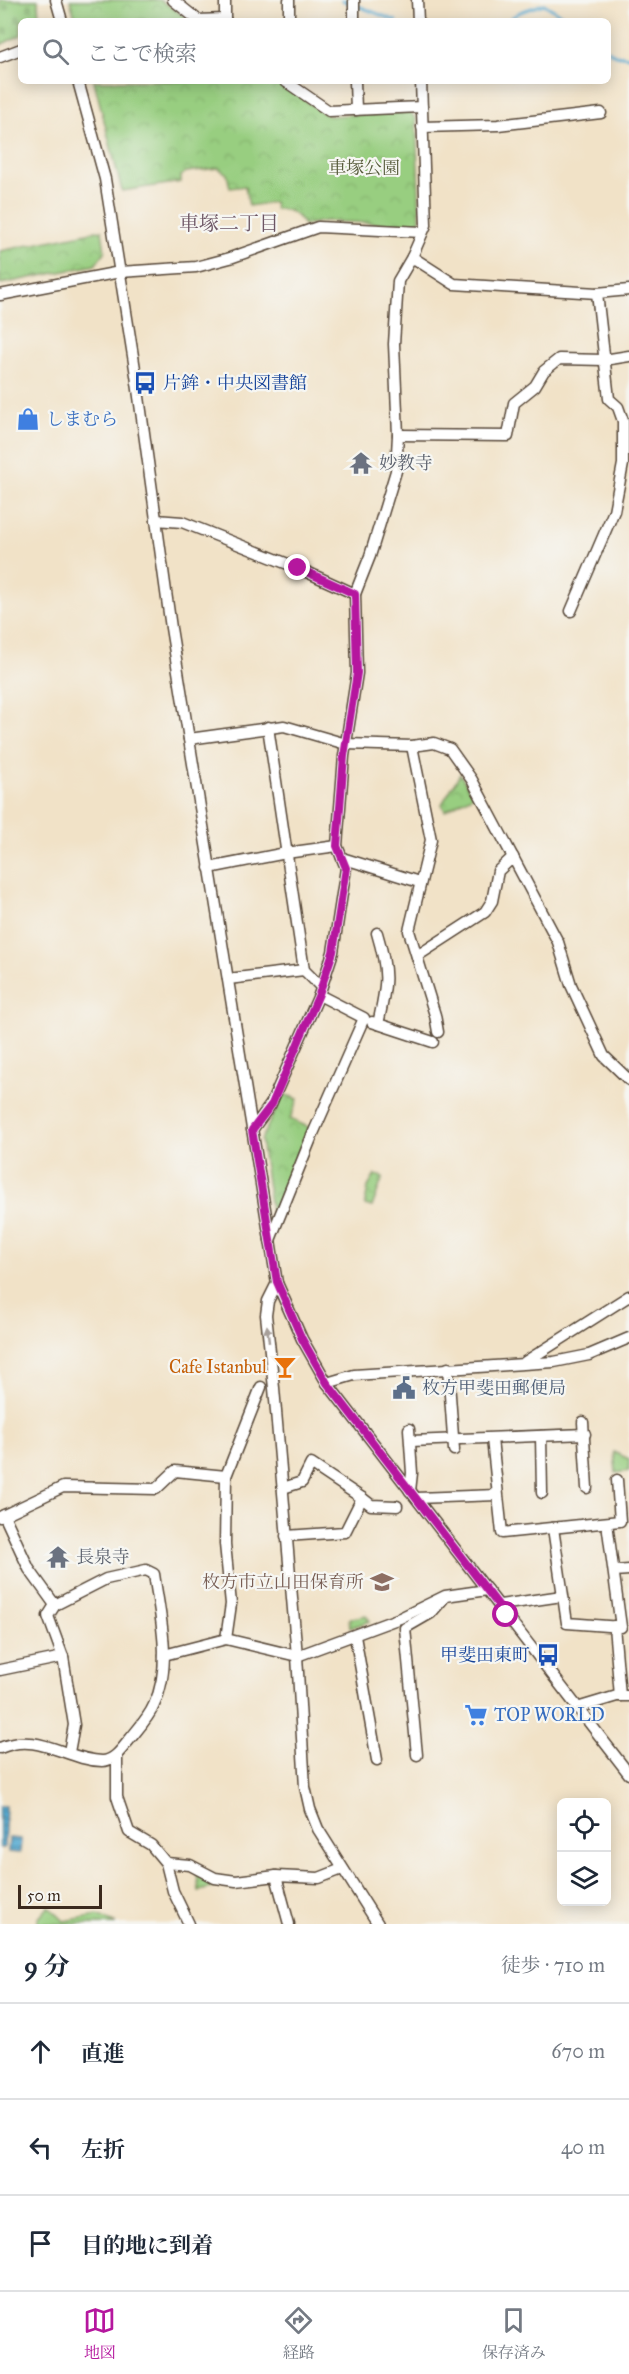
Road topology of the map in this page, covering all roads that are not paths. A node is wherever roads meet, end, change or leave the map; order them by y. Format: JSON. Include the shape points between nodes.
{"nodes":[{"id":1,"x":56,"y":0,"type":"edge"},
{"id":2,"x":173,"y":0,"type":"edge"},
{"id":3,"x":225,"y":0,"type":"edge"},
{"id":4,"x":289,"y":0,"type":"edge"},
{"id":5,"x":417,"y":0,"type":"edge"},
{"id":6,"x":61,"y":18,"type":"edge"},
{"id":7,"x":194,"y":18,"type":"edge"},
{"id":8,"x":226,"y":18,"type":"edge"},
{"id":9,"x":289,"y":18,"type":"edge"},
{"id":10,"x":418,"y":18,"type":"edge"},
{"id":11,"x":18,"y":50,"type":"edge"},
{"id":12,"x":0,"y":57,"type":"edge"},
{"id":13,"x":79,"y":84,"type":"edge"},
{"id":14,"x":292,"y":84,"type":"edge"},
{"id":15,"x":355,"y":84,"type":"edge"},
{"id":16,"x":421,"y":84,"type":"edge"},
{"id":17,"x":422,"y":107,"type":"junction"},
{"id":18,"x":356,"y":110,"type":"junction"},
{"id":19,"x":601,"y":113,"type":"dead end"},
{"id":20,"x":422,"y":127,"type":"junction"},
{"id":21,"x":423,"y":232,"type":"junction"},
{"id":22,"x":412,"y":257,"type":"junction"},
{"id":23,"x":120,"y":272,"type":"junction"},
{"id":24,"x":629,"y":290,"type":"edge"},
{"id":25,"x":597,"y":292,"type":"junction"},
{"id":26,"x":0,"y":295,"type":"edge"},
{"id":27,"x":629,"y":356,"type":"edge"},
{"id":28,"x":604,"y":360,"type":"junction"},
{"id":29,"x":398,"y":435,"type":"junction"},
{"id":30,"x":156,"y":520,"type":"junction"},
{"id":31,"x":355,"y":594,"type":"junction"},
{"id":32,"x":571,"y":611,"type":"dead end"},
{"id":33,"x":268,"y":727,"type":"junction"},
{"id":34,"x":189,"y":739,"type":"junction"},
{"id":35,"x":346,"y":744,"type":"junction"},
{"id":36,"x":412,"y":746,"type":"junction"},
{"id":37,"x":337,"y":846,"type":"junction"},
{"id":38,"x":286,"y":853,"type":"junction"},
{"id":39,"x":513,"y":857,"type":"junction"},
{"id":40,"x":342,"y":858,"type":"junction"},
{"id":41,"x":209,"y":868,"type":"junction"},
{"id":42,"x":419,"y":882,"type":"junction"},
{"id":43,"x":377,"y":933,"type":"dead end"},
{"id":44,"x":417,"y":956,"type":"junction"},
{"id":45,"x":304,"y":970,"type":"junction"},
{"id":46,"x":228,"y":979,"type":"junction"},
{"id":47,"x":320,"y":991,"type":"junction"},
{"id":48,"x":364,"y":1018,"type":"junction"},
{"id":49,"x":378,"y":1024,"type":"junction"},
{"id":50,"x":629,"y":1080,"type":"edge"},
{"id":51,"x":252,"y":1130,"type":"junction"},
{"id":52,"x":270,"y":1240,"type":"junction"},
{"id":53,"x":277,"y":1282,"type":"junction"},
{"id":54,"x":629,"y":1296,"type":"edge"},
{"id":55,"x":629,"y":1338,"type":"edge"},
{"id":56,"x":525,"y":1363,"type":"junction"},
{"id":57,"x":448,"y":1368,"type":"junction"},
{"id":58,"x":327,"y":1383,"type":"junction"},
{"id":59,"x":261,"y":1387,"type":"dead end"},
{"id":60,"x":410,"y":1429,"type":"dead end"},
{"id":61,"x":541,"y":1436,"type":"junction"},
{"id":62,"x":492,"y":1439,"type":"junction"},
{"id":63,"x":411,"y":1441,"type":"junction"},
{"id":64,"x":453,"y":1445,"type":"junction"},
{"id":65,"x":226,"y":1476,"type":"junction"},
{"id":66,"x":618,"y":1480,"type":"dead end"},
{"id":67,"x":283,"y":1488,"type":"junction"},
{"id":68,"x":586,"y":1488,"type":"dead end"},
{"id":69,"x":542,"y":1493,"type":"dead end"},
{"id":70,"x":413,"y":1494,"type":"junction"},
{"id":71,"x":497,"y":1495,"type":"junction"},
{"id":72,"x":362,"y":1498,"type":"junction"},
{"id":73,"x":397,"y":1506,"type":"dead end"},
{"id":74,"x":2,"y":1516,"type":"edge"},
{"id":75,"x":607,"y":1523,"type":"junction"},
{"id":76,"x":553,"y":1528,"type":"junction"},
{"id":77,"x":286,"y":1536,"type":"junction"},
{"id":78,"x":629,"y":1570,"type":"edge"},
{"id":79,"x":614,"y":1571,"type":"junction"},
{"id":80,"x":487,"y":1590,"type":"junction"},
{"id":81,"x":446,"y":1596,"type":"junction"},
{"id":82,"x":562,"y":1596,"type":"junction"},
{"id":83,"x":55,"y":1605,"type":"junction"},
{"id":84,"x":500,"y":1605,"type":"junction"},
{"id":85,"x":621,"y":1627,"type":"edge"},
{"id":86,"x":355,"y":1636,"type":"junction"},
{"id":87,"x":226,"y":1639,"type":"junction"},
{"id":88,"x":164,"y":1655,"type":"junction"},
{"id":89,"x":297,"y":1656,"type":"junction"},
{"id":90,"x":63,"y":1657,"type":"junction"},
{"id":91,"x":0,"y":1670,"type":"edge"},
{"id":92,"x":624,"y":1696,"type":"edge"},
{"id":93,"x":577,"y":1708,"type":"junction"},
{"id":94,"x":0,"y":1748,"type":"edge"},
{"id":95,"x":69,"y":1752,"type":"junction"},
{"id":96,"x":117,"y":1755,"type":"junction"},
{"id":97,"x":417,"y":1755,"type":"dead end"},
{"id":98,"x":377,"y":1760,"type":"dead end"},
{"id":99,"x":629,"y":1774,"type":"edge"},
{"id":100,"x":166,"y":1863,"type":"junction"},
{"id":101,"x":342,"y":1869,"type":"junction"},
{"id":102,"x":276,"y":1876,"type":"junction"},
{"id":103,"x":189,"y":1924,"type":"edge"},
{"id":104,"x":289,"y":1924,"type":"edge"},
{"id":105,"x":378,"y":1924,"type":"edge"}],
"edges":[{"from":1,"to":6,"type":"street"},
{"from":2,"to":7,"type":"street"},
{"from":3,"to":8,"type":"street"},
{"from":4,"to":9,"type":"street"},
{"from":5,"to":10,"type":"street"},
{"from":11,"to":12,"type":"street"},
{"from":13,"to":23,"type":"street","via":[[105,179]]},
{"from":14,"to":18,"type":"street","via":[[329,111]]},
{"from":15,"to":18,"type":"street"},
{"from":16,"to":17,"type":"street"},
{"from":17,"to":18,"type":"street"},
{"from":17,"to":20,"type":"street"},
{"from":19,"to":20,"type":"street","via":[[498,125]]},
{"from":20,"to":21,"type":"street","via":[[426,225]]},
{"from":21,"to":22,"type":"street"},
{"from":21,"to":23,"type":"street","via":[[318,227],[196,267]]},
{"from":22,"to":25,"type":"street","via":[[454,284]]},
{"from":22,"to":29,"type":"street","via":[[398,281],[394,344]]},
{"from":23,"to":26,"type":"street"},
{"from":23,"to":30,"type":"street"},
{"from":24,"to":25,"type":"street"},
{"from":25,"to":28,"type":"street"},
{"from":27,"to":28,"type":"street"},
{"from":28,"to":29,"type":"street","via":[[559,359],[514,403],[508,435]]},
{"from":28,"to":32,"type":"street","via":[[609,399],[618,407],[623,421],[623,464],[614,511]]},
{"from":29,"to":31,"type":"street","via":[[396,471]]},
{"from":30,"to":31,"type":"street","via":[[182,522]]},
{"from":30,"to":34,"type":"street"},
{"from":31,"to":35,"type":"street","via":[[357,673]]},
{"from":33,"to":34,"type":"street"},
{"from":33,"to":35,"type":"street","via":[[284,726]]},
{"from":33,"to":38,"type":"street"},
{"from":34,"to":41,"type":"street"},
{"from":35,"to":36,"type":"street"},
{"from":35,"to":37,"type":"street"},
{"from":36,"to":39,"type":"street","via":[[434,743],[450,749],[472,780]]},
{"from":36,"to":42,"type":"street","via":[[430,840]]},
{"from":37,"to":38,"type":"street"},
{"from":37,"to":40,"type":"street"},
{"from":38,"to":41,"type":"street"},
{"from":38,"to":45,"type":"street"},
{"from":39,"to":44,"type":"street","via":[[498,871],[492,901],[485,912]]},
{"from":39,"to":50,"type":"street","via":[[558,942],[571,985],[604,1056]]},
{"from":40,"to":42,"type":"street"},
{"from":40,"to":47,"type":"street","via":[[346,868],[333,952]]},
{"from":41,"to":46,"type":"street"},
{"from":42,"to":44,"type":"street","via":[[409,931]]},
{"from":43,"to":49,"type":"street","via":[[386,961],[387,984]]},
{"from":44,"to":49,"type":"street","via":[[435,1037]]},
{"from":45,"to":46,"type":"street"},
{"from":45,"to":47,"type":"street"},
{"from":46,"to":51,"type":"street"},
{"from":47,"to":48,"type":"street"},
{"from":47,"to":51,"type":"street","via":[[272,1104]]},
{"from":48,"to":49,"type":"street"},
{"from":48,"to":52,"type":"street"},
{"from":51,"to":52,"type":"street"},
{"from":52,"to":53,"type":"street"},
{"from":53,"to":58,"type":"street"},
{"from":67,"to":53,"type":"street","one_way":true,"via":[[266,1315]]},
{"from":54,"to":56,"type":"street"},
{"from":55,"to":56,"type":"street","via":[[589,1355]]},
{"from":56,"to":57,"type":"street"},
{"from":57,"to":58,"type":"street","via":[[354,1375]]},
{"from":57,"to":64,"type":"street"},
{"from":58,"to":70,"type":"street"},
{"from":59,"to":65,"type":"street"},
{"from":60,"to":63,"type":"street"},
{"from":61,"to":62,"type":"street"},
{"from":61,"to":68,"type":"street","via":[[584,1428]]},
{"from":61,"to":69,"type":"street"},
{"from":62,"to":64,"type":"street"},
{"from":62,"to":71,"type":"street"},
{"from":63,"to":64,"type":"street"},
{"from":63,"to":70,"type":"street"},
{"from":65,"to":74,"type":"street","via":[[175,1471],[156,1489],[63,1487]]},
{"from":65,"to":87,"type":"street","via":[[225,1544],[231,1604]]},
{"from":66,"to":75,"type":"street","via":[[620,1521]]},
{"from":67,"to":72,"type":"street","via":[[302,1482],[310,1464]]},
{"from":67,"to":77,"type":"street"},
{"from":70,"to":71,"type":"street"},
{"from":70,"to":80,"type":"street"},
{"from":71,"to":76,"type":"street","via":[[502,1533]]},
{"from":72,"to":73,"type":"street","via":[[371,1505]]},
{"from":72,"to":77,"type":"street","via":[[345,1532]]},
{"from":74,"to":83,"type":"street","via":[[29,1569]]},
{"from":75,"to":76,"type":"street"},
{"from":75,"to":79,"type":"street"},
{"from":76,"to":82,"type":"street"},
{"from":77,"to":89,"type":"street"},
{"from":78,"to":79,"type":"street"},
{"from":79,"to":85,"type":"street"},
{"from":80,"to":81,"type":"street"},
{"from":80,"to":84,"type":"street"},
{"from":81,"to":86,"type":"street"},
{"from":81,"to":97,"type":"street","via":[[430,1613],[405,1628]]},
{"from":82,"to":84,"type":"street"},
{"from":82,"to":85,"type":"street","via":[[567,1623]]},
{"from":83,"to":88,"type":"street","via":[[106,1579],[146,1570],[154,1574]]},
{"from":83,"to":90,"type":"street","via":[[48,1616]]},
{"from":84,"to":93,"type":"street"},
{"from":85,"to":92,"type":"street"},
{"from":86,"to":89,"type":"street"},
{"from":86,"to":98,"type":"street"},
{"from":87,"to":88,"type":"street"},
{"from":87,"to":89,"type":"street"},
{"from":88,"to":96,"type":"street","via":[[154,1706]]},
{"from":89,"to":101,"type":"street","via":[[305,1787],[318,1828]]},
{"from":90,"to":91,"type":"street"},
{"from":90,"to":95,"type":"street","via":[[74,1725]]},
{"from":92,"to":93,"type":"street"},
{"from":93,"to":99,"type":"street"},
{"from":94,"to":95,"type":"street","via":[[11,1743],[40,1743]]},
{"from":95,"to":96,"type":"street","via":[[104,1761]]},
{"from":96,"to":100,"type":"street","via":[[117,1797],[129,1832],[151,1845]]},
{"from":100,"to":102,"type":"street","via":[[190,1865],[215,1878],[236,1881]]},
{"from":100,"to":103,"type":"street","via":[[173,1891]]},
{"from":101,"to":102,"type":"street","via":[[319,1878]]},
{"from":101,"to":105,"type":"street"},
{"from":102,"to":104,"type":"street"}]}
